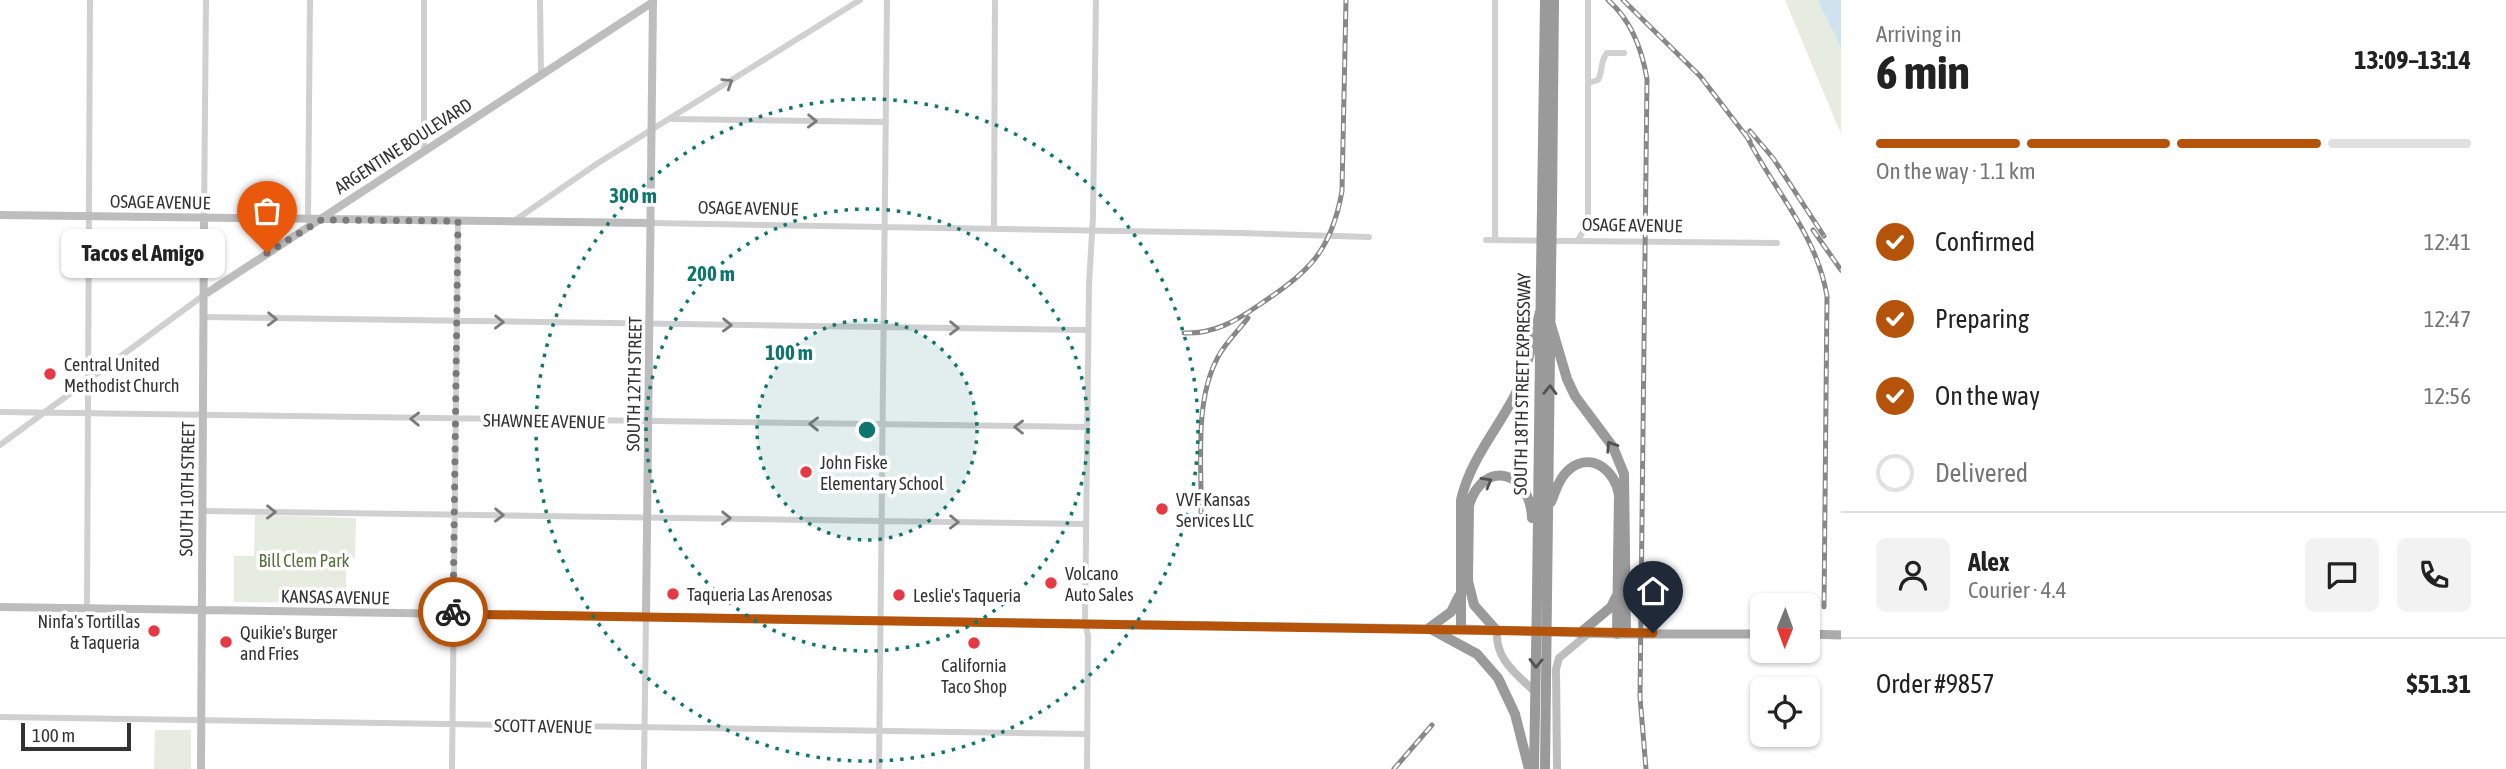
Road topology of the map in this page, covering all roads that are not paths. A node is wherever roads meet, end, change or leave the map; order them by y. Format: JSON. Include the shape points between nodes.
{"nodes":[{"id":1,"x":90,"y":0,"type":"edge"},
{"id":2,"x":206,"y":0,"type":"edge"},
{"id":3,"x":310,"y":0,"type":"edge"},
{"id":4,"x":424,"y":0,"type":"edge"},
{"id":5,"x":540,"y":0,"type":"edge"},
{"id":6,"x":860,"y":0,"type":"edge"},
{"id":7,"x":887,"y":0,"type":"edge"},
{"id":8,"x":995,"y":0,"type":"edge"},
{"id":9,"x":1096,"y":0,"type":"edge"},
{"id":10,"x":1495,"y":0,"type":"edge"},
{"id":11,"x":1545,"y":0,"type":"edge"},
{"id":12,"x":1555,"y":0,"type":"edge"},
{"id":13,"x":1588,"y":0,"type":"edge"},
{"id":14,"x":654,"y":1,"type":"edge"},
{"id":15,"x":1625,"y":52,"type":"dead end"},
{"id":16,"x":541,"y":76,"type":"junction"},
{"id":17,"x":1588,"y":83,"type":"junction"},
{"id":18,"x":670,"y":119,"type":"junction"},
{"id":19,"x":886,"y":122,"type":"junction"},
{"id":20,"x":652,"y":129,"type":"junction"},
{"id":21,"x":424,"y":150,"type":"junction"},
{"id":22,"x":1547,"y":208,"type":"junction"},
{"id":23,"x":0,"y":215,"type":"edge"},
{"id":24,"x":89,"y":216,"type":"junction"},
{"id":25,"x":204,"y":218,"type":"junction"},
{"id":26,"x":308,"y":219,"type":"junction"},
{"id":27,"x":321,"y":220,"type":"junction"},
{"id":28,"x":458,"y":221,"type":"junction"},
{"id":29,"x":514,"y":221,"type":"junction"},
{"id":30,"x":651,"y":223,"type":"junction"},
{"id":31,"x":885,"y":226,"type":"junction"},
{"id":32,"x":994,"y":228,"type":"junction"},
{"id":33,"x":1092,"y":231,"type":"junction"},
{"id":34,"x":1368,"y":237,"type":"dead end"},
{"id":35,"x":1486,"y":240,"type":"dead end"},
{"id":36,"x":1495,"y":240,"type":"junction"},
{"id":37,"x":1578,"y":240,"type":"junction"},
{"id":38,"x":1777,"y":243,"type":"dead end"},
{"id":39,"x":1546,"y":273,"type":"junction"},
{"id":40,"x":204,"y":295,"type":"junction"},
{"id":41,"x":1540,"y":312,"type":"junction"},
{"id":42,"x":204,"y":317,"type":"junction"},
{"id":43,"x":457,"y":321,"type":"junction"},
{"id":44,"x":650,"y":323,"type":"junction"},
{"id":45,"x":1550,"y":325,"type":"junction"},
{"id":46,"x":884,"y":328,"type":"junction"},
{"id":47,"x":1088,"y":330,"type":"junction"},
{"id":48,"x":87,"y":381,"type":"junction"},
{"id":49,"x":0,"y":412,"type":"edge"},
{"id":50,"x":46,"y":412,"type":"junction"},
{"id":51,"x":87,"y":413,"type":"junction"},
{"id":52,"x":204,"y":415,"type":"junction"},
{"id":53,"x":456,"y":420,"type":"junction"},
{"id":54,"x":649,"y":422,"type":"junction"},
{"id":55,"x":882,"y":425,"type":"junction"},
{"id":56,"x":1087,"y":427,"type":"junction"},
{"id":57,"x":0,"y":445,"type":"edge"},
{"id":58,"x":1548,"y":508,"type":"junction"},
{"id":59,"x":203,"y":511,"type":"junction"},
{"id":60,"x":454,"y":515,"type":"junction"},
{"id":61,"x":649,"y":517,"type":"junction"},
{"id":62,"x":882,"y":521,"type":"junction"},
{"id":63,"x":1086,"y":524,"type":"junction"},
{"id":64,"x":1538,"y":537,"type":"junction"},
{"id":65,"x":1460,"y":593,"type":"junction"},
{"id":66,"x":1617,"y":594,"type":"junction"},
{"id":67,"x":1542,"y":596,"type":"junction"},
{"id":68,"x":0,"y":607,"type":"edge"},
{"id":69,"x":87,"y":608,"type":"junction"},
{"id":70,"x":202,"y":611,"type":"junction"},
{"id":71,"x":453,"y":614,"type":"junction"},
{"id":72,"x":646,"y":616,"type":"junction"},
{"id":73,"x":881,"y":620,"type":"junction"},
{"id":74,"x":1085,"y":623,"type":"junction"},
{"id":75,"x":1429,"y":628,"type":"junction"},
{"id":76,"x":1461,"y":629,"type":"junction"},
{"id":77,"x":1497,"y":631,"type":"junction"},
{"id":78,"x":1584,"y":633,"type":"junction"},
{"id":79,"x":1621,"y":634,"type":"junction"},
{"id":80,"x":1750,"y":634,"type":"edge"},
{"id":81,"x":1820,"y":634,"type":"edge"},
{"id":82,"x":1841,"y":635,"type":"edge"},
{"id":83,"x":0,"y":717,"type":"edge"},
{"id":84,"x":201,"y":720,"type":"junction"},
{"id":85,"x":452,"y":724,"type":"junction"},
{"id":86,"x":646,"y":727,"type":"junction"},
{"id":87,"x":880,"y":731,"type":"junction"},
{"id":88,"x":1087,"y":734,"type":"junction"},
{"id":89,"x":201,"y":769,"type":"edge"},
{"id":90,"x":452,"y":769,"type":"edge"},
{"id":91,"x":644,"y":769,"type":"edge"},
{"id":92,"x":879,"y":769,"type":"edge"},
{"id":93,"x":1087,"y":769,"type":"edge"},
{"id":94,"x":1533,"y":769,"type":"edge"},
{"id":95,"x":1545,"y":769,"type":"edge"},
{"id":96,"x":1557,"y":769,"type":"edge"}],
"edges":[{"from":1,"to":24,"type":"street"},
{"from":2,"to":25,"type":"street","name":"SOUTH 10TH STREET"},
{"from":3,"to":26,"type":"street"},
{"from":4,"to":21,"type":"street"},
{"from":5,"to":16,"type":"street"},
{"from":18,"to":6,"type":"street","one_way":true},
{"from":7,"to":19,"type":"street"},
{"from":8,"to":32,"type":"street"},
{"from":9,"to":33,"type":"street"},
{"from":10,"to":36,"type":"street"},
{"from":11,"to":22,"type":"highway","name":"SOUTH 18TH STREET EXPRESSWAY"},
{"from":12,"to":22,"type":"highway","name":"SOUTH 18TH STREET EXPRESSWAY"},
{"from":13,"to":17,"type":"street"},
{"from":14,"to":16,"type":"street","name":"ARGENTINE BOULEVARD"},
{"from":14,"to":20,"type":"street","name":"SOUTH 12TH STREET"},
{"from":15,"to":17,"type":"street","via":[[1607,53],[1598,80]]},
{"from":16,"to":21,"type":"street","name":"ARGENTINE BOULEVARD"},
{"from":17,"to":37,"type":"street","via":[[1588,223]]},
{"from":18,"to":19,"type":"street","one_way":true},
{"from":18,"to":20,"type":"street"},
{"from":19,"to":31,"type":"street"},
{"from":20,"to":29,"type":"street"},
{"from":20,"to":30,"type":"street","name":"SOUTH 12TH STREET"},
{"from":21,"to":27,"type":"street","name":"ARGENTINE BOULEVARD"},
{"from":22,"to":39,"type":"highway","name":"SOUTH 18TH STREET EXPRESSWAY","bridge":true},
{"from":23,"to":24,"type":"street","name":"OSAGE AVENUE"},
{"from":24,"to":25,"type":"street","name":"OSAGE AVENUE"},
{"from":24,"to":48,"type":"street"},
{"from":25,"to":26,"type":"street","name":"OSAGE AVENUE"},
{"from":25,"to":40,"type":"street","name":"SOUTH 10TH STREET"},
{"from":26,"to":27,"type":"street","name":"OSAGE AVENUE"},
{"from":27,"to":28,"type":"street","name":"OSAGE AVENUE"},
{"from":27,"to":40,"type":"street","name":"ARGENTINE BOULEVARD"},
{"from":28,"to":29,"type":"street","name":"OSAGE AVENUE"},
{"from":28,"to":43,"type":"street"},
{"from":29,"to":30,"type":"street","name":"OSAGE AVENUE"},
{"from":30,"to":31,"type":"street","name":"OSAGE AVENUE"},
{"from":30,"to":44,"type":"street","name":"SOUTH 12TH STREET"},
{"from":31,"to":32,"type":"street","name":"OSAGE AVENUE"},
{"from":31,"to":46,"type":"street"},
{"from":32,"to":33,"type":"street","name":"OSAGE AVENUE"},
{"from":33,"to":34,"type":"street","name":"OSAGE AVENUE"},
{"from":33,"to":47,"type":"street"},
{"from":35,"to":36,"type":"street","name":"OSAGE AVENUE"},
{"from":36,"to":37,"type":"street","name":"OSAGE AVENUE"},
{"from":37,"to":38,"type":"street","name":"OSAGE AVENUE"},
{"from":39,"to":41,"type":"highway","name":"SOUTH 18TH STREET EXPRESSWAY"},
{"from":39,"to":45,"type":"highway","name":"SOUTH 18TH STREET EXPRESSWAY"},
{"from":40,"to":42,"type":"street","name":"SOUTH 10TH STREET"},
{"from":40,"to":48,"type":"street","name":"ARGENTINE BOULEVARD"},
{"from":41,"to":64,"type":"highway","name":"SOUTH 18TH STREET EXPRESSWAY"},
{"from":41,"to":65,"type":"highway","via":[[1520,385],[1465,484]]},
{"from":42,"to":43,"type":"street","one_way":true},
{"from":42,"to":52,"type":"street","name":"SOUTH 10TH STREET"},
{"from":43,"to":44,"type":"street","one_way":true},
{"from":43,"to":53,"type":"street"},
{"from":44,"to":46,"type":"street","one_way":true},
{"from":44,"to":54,"type":"street","name":"SOUTH 12TH STREET"},
{"from":58,"to":45,"type":"highway","name":"SOUTH 18TH STREET EXPRESSWAY","one_way":true},
{"from":79,"to":45,"type":"highway","one_way":true,"via":[[1624,474],[1613,447],[1575,396]]},
{"from":46,"to":47,"type":"street","one_way":true},
{"from":46,"to":55,"type":"street"},
{"from":47,"to":56,"type":"street"},
{"from":48,"to":50,"type":"street","name":"ARGENTINE BOULEVARD"},
{"from":48,"to":51,"type":"street"},
{"from":49,"to":50,"type":"street","name":"SHAWNEE AVENUE"},
{"from":50,"to":51,"type":"street","name":"SHAWNEE AVENUE"},
{"from":50,"to":57,"type":"street","name":"ARGENTINE BOULEVARD"},
{"from":51,"to":52,"type":"street","name":"SHAWNEE AVENUE"},
{"from":51,"to":69,"type":"street"},
{"from":53,"to":52,"type":"street","name":"SHAWNEE AVENUE","one_way":true},
{"from":52,"to":59,"type":"street","name":"SOUTH 10TH STREET"},
{"from":53,"to":54,"type":"street","name":"SHAWNEE AVENUE"},
{"from":53,"to":60,"type":"street"},
{"from":55,"to":54,"type":"street","name":"SHAWNEE AVENUE","one_way":true},
{"from":54,"to":61,"type":"street","name":"SOUTH 12TH STREET"},
{"from":56,"to":55,"type":"street","name":"SHAWNEE AVENUE","one_way":true},
{"from":55,"to":62,"type":"street"},
{"from":56,"to":63,"type":"street"},
{"from":58,"to":66,"type":"highway","via":[[1570,468],[1599,464],[1612,474],[1619,495]]},
{"from":58,"to":67,"type":"highway","name":"SOUTH 18TH STREET EXPRESSWAY"},
{"from":59,"to":60,"type":"street","one_way":true},
{"from":59,"to":70,"type":"street","name":"SOUTH 10TH STREET"},
{"from":60,"to":61,"type":"street","one_way":true},
{"from":60,"to":71,"type":"street"},
{"from":61,"to":62,"type":"street","one_way":true},
{"from":61,"to":72,"type":"street","name":"SOUTH 12TH STREET"},
{"from":62,"to":63,"type":"street","one_way":true},
{"from":62,"to":73,"type":"street"},
{"from":63,"to":74,"type":"street"},
{"from":64,"to":67,"type":"highway","name":"SOUTH 18TH STREET EXPRESSWAY"},
{"from":77,"to":64,"type":"highway","one_way":true,"via":[[1474,605],[1468,581],[1469,505],[1478,486],[1495,476],[1519,482],[1530,499]]},
{"from":65,"to":75,"type":"highway","via":[[1451,612]]},
{"from":65,"to":76,"type":"highway"},
{"from":66,"to":78,"type":"highway","via":[[1611,607]]},
{"from":66,"to":79,"type":"highway"},
{"from":67,"to":94,"type":"highway","name":"SOUTH 18TH STREET EXPRESSWAY","one_way":true,"bridge":true},
{"from":67,"to":95,"type":"highway","name":"SOUTH 18TH STREET EXPRESSWAY","bridge":true},
{"from":68,"to":69,"type":"street","name":"KANSAS AVENUE"},
{"from":69,"to":70,"type":"street","name":"KANSAS AVENUE"},
{"from":70,"to":71,"type":"street","name":"KANSAS AVENUE"},
{"from":70,"to":84,"type":"street","name":"SOUTH 10TH STREET"},
{"from":71,"to":72,"type":"street","name":"KANSAS AVENUE"},
{"from":71,"to":85,"type":"street"},
{"from":72,"to":73,"type":"street","name":"KANSAS AVENUE"},
{"from":72,"to":86,"type":"street","name":"SOUTH 12TH STREET"},
{"from":73,"to":74,"type":"street","name":"KANSAS AVENUE"},
{"from":73,"to":87,"type":"street"},
{"from":74,"to":75,"type":"street","name":"KANSAS AVENUE"},
{"from":74,"to":88,"type":"street"},
{"from":75,"to":76,"type":"street","name":"KANSAS AVENUE"},
{"from":75,"to":94,"type":"highway","via":[[1477,654],[1498,678]]},
{"from":76,"to":77,"type":"main road","name":"KANSAS AVENUE"},
{"from":77,"to":78,"type":"main road","name":"KANSAS AVENUE"},
{"from":77,"to":94,"type":"street","via":[[1498,650],[1538,694]]},
{"from":78,"to":79,"type":"main road","name":"KANSAS AVENUE"},
{"from":78,"to":96,"type":"street","via":[[1559,658],[1556,669]]},
{"from":79,"to":80,"type":"main road","name":"KANSAS AVENUE"},
{"from":81,"to":82,"type":"main road"},
{"from":83,"to":84,"type":"street","name":"SCOTT AVENUE"},
{"from":84,"to":85,"type":"street","name":"SCOTT AVENUE"},
{"from":84,"to":89,"type":"street","name":"SOUTH 10TH STREET"},
{"from":85,"to":86,"type":"street","name":"SCOTT AVENUE"},
{"from":85,"to":90,"type":"street"},
{"from":86,"to":87,"type":"street","name":"SCOTT AVENUE"},
{"from":86,"to":91,"type":"street","name":"SOUTH 12TH STREET"},
{"from":87,"to":88,"type":"street","name":"SCOTT AVENUE"},
{"from":87,"to":92,"type":"street"},
{"from":88,"to":93,"type":"street"}]}
